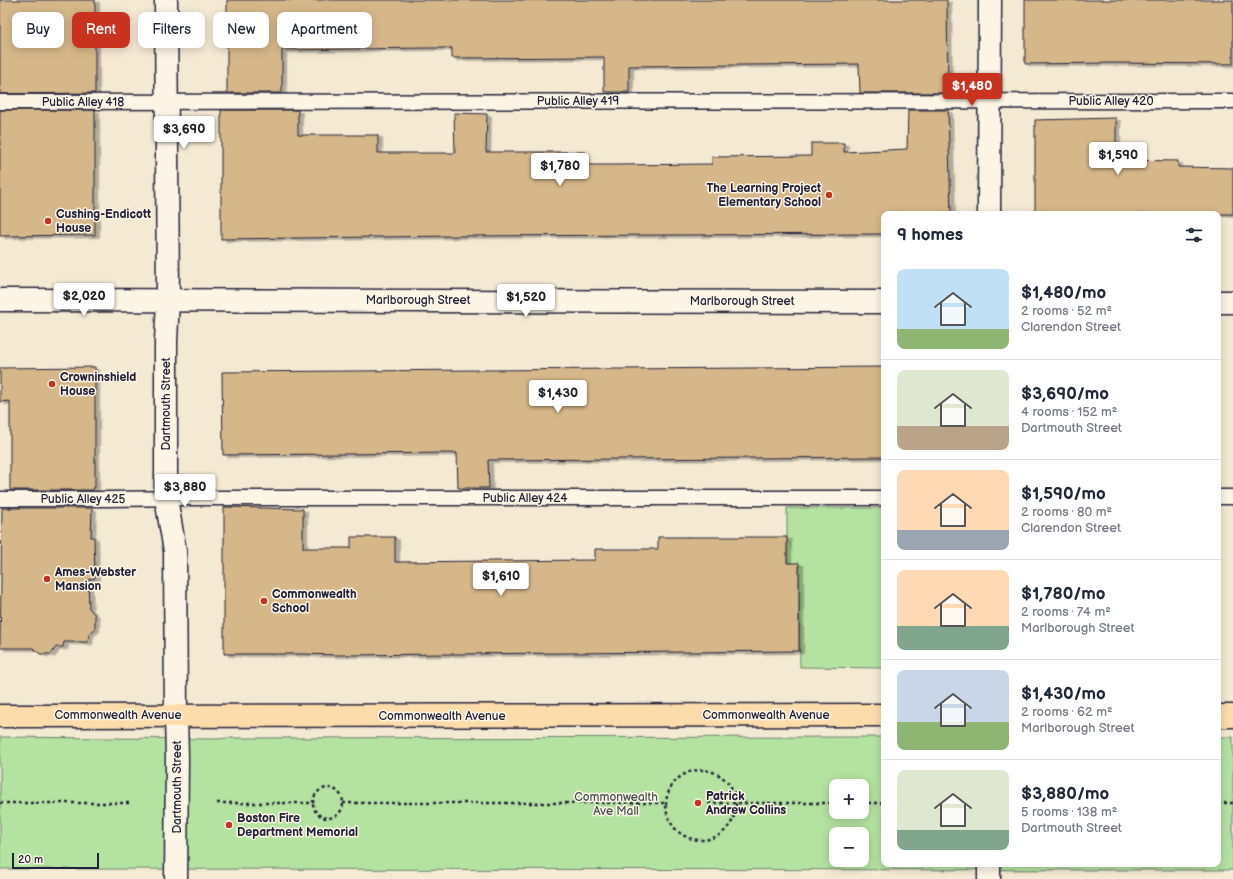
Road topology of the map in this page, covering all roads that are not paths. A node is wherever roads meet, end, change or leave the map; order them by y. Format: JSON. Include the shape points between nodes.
{"nodes":[{"id":1,"x":166,"y":0,"type":"edge"},
{"id":2,"x":990,"y":0,"type":"edge"},
{"id":3,"x":989,"y":101,"type":"junction"},
{"id":4,"x":1233,"y":101,"type":"edge"},
{"id":5,"x":0,"y":102,"type":"edge"},
{"id":6,"x":166,"y":102,"type":"junction"},
{"id":7,"x":988,"y":211,"type":"edge"},
{"id":8,"x":0,"y":300,"type":"edge"},
{"id":9,"x":168,"y":300,"type":"junction"},
{"id":10,"x":881,"y":302,"type":"edge"},
{"id":11,"x":1221,"y":302,"type":"edge"},
{"id":12,"x":1233,"y":302,"type":"edge"},
{"id":13,"x":1221,"y":497,"type":"edge"},
{"id":14,"x":1233,"y":497,"type":"edge"},
{"id":15,"x":166,"y":498,"type":"junction"},
{"id":16,"x":881,"y":498,"type":"edge"},
{"id":17,"x":0,"y":499,"type":"edge"},
{"id":18,"x":881,"y":715,"type":"edge"},
{"id":19,"x":0,"y":716,"type":"edge"},
{"id":20,"x":176,"y":716,"type":"junction"},
{"id":21,"x":1221,"y":716,"type":"edge"},
{"id":22,"x":1233,"y":716,"type":"edge"},
{"id":23,"x":989,"y":867,"type":"edge"},
{"id":24,"x":176,"y":879,"type":"edge"},
{"id":25,"x":989,"y":879,"type":"edge"}],
"edges":[{"from":1,"to":6,"type":"main road","name":"Dartmouth Street"},
{"from":2,"to":3,"type":"main road"},
{"from":3,"to":4,"type":"lane","name":"Public Alley 420"},
{"from":3,"to":6,"type":"lane","name":"Public Alley 419"},
{"from":3,"to":7,"type":"main road"},
{"from":5,"to":6,"type":"lane","name":"Public Alley 418"},
{"from":6,"to":9,"type":"main road","name":"Dartmouth Street"},
{"from":8,"to":9,"type":"main road","name":"Marlborough Street"},
{"from":9,"to":10,"type":"main road","name":"Marlborough Street"},
{"from":9,"to":15,"type":"main road","name":"Dartmouth Street"},
{"from":11,"to":12,"type":"main road"},
{"from":13,"to":14,"type":"lane"},
{"from":15,"to":16,"type":"lane","name":"Public Alley 424"},
{"from":15,"to":17,"type":"lane","name":"Public Alley 425"},
{"from":15,"to":20,"type":"main road","name":"Dartmouth Street","via":[[175,551]]},
{"from":18,"to":20,"type":"main road","name":"Commonwealth Avenue"},
{"from":19,"to":20,"type":"main road","name":"Commonwealth Avenue"},
{"from":20,"to":24,"type":"main road","name":"Dartmouth Street"},
{"from":21,"to":22,"type":"main road"},
{"from":23,"to":25,"type":"main road"}]}
